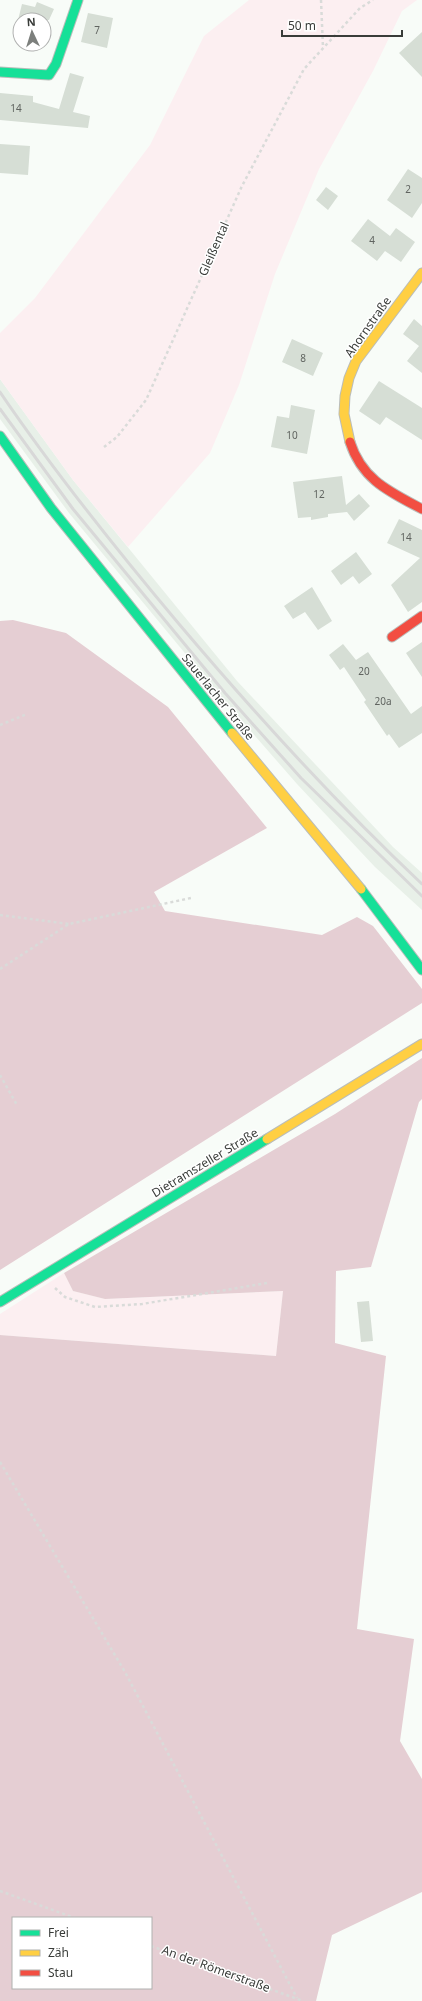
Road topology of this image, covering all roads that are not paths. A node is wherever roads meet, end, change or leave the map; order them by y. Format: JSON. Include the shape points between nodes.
{"nodes":[{"id":1,"x":78,"y":0,"type":"edge"},
{"id":2,"x":0,"y":72,"type":"edge"},
{"id":3,"x":422,"y":273,"type":"edge"},
{"id":4,"x":0,"y":436,"type":"edge"},
{"id":5,"x":422,"y":510,"type":"edge"},
{"id":6,"x":422,"y":616,"type":"edge"},
{"id":7,"x":392,"y":637,"type":"dead end"},
{"id":8,"x":422,"y":970,"type":"edge"},
{"id":9,"x":422,"y":1044,"type":"edge"},
{"id":10,"x":0,"y":1302,"type":"edge"}],
"edges":[{"from":1,"to":2,"type":"street","via":[[50,75]]},
{"from":3,"to":5,"type":"street","name":"Ahornstraße","via":[[357,360],[344,397],[344,425],[361,463],[386,491]]},
{"from":4,"to":8,"type":"street","name":"Sauerlacher Straße","via":[[51,508],[297,814],[370,900]]},
{"from":6,"to":7,"type":"street"},
{"from":9,"to":10,"type":"street","name":"Dietramszeller Straße"}]}
